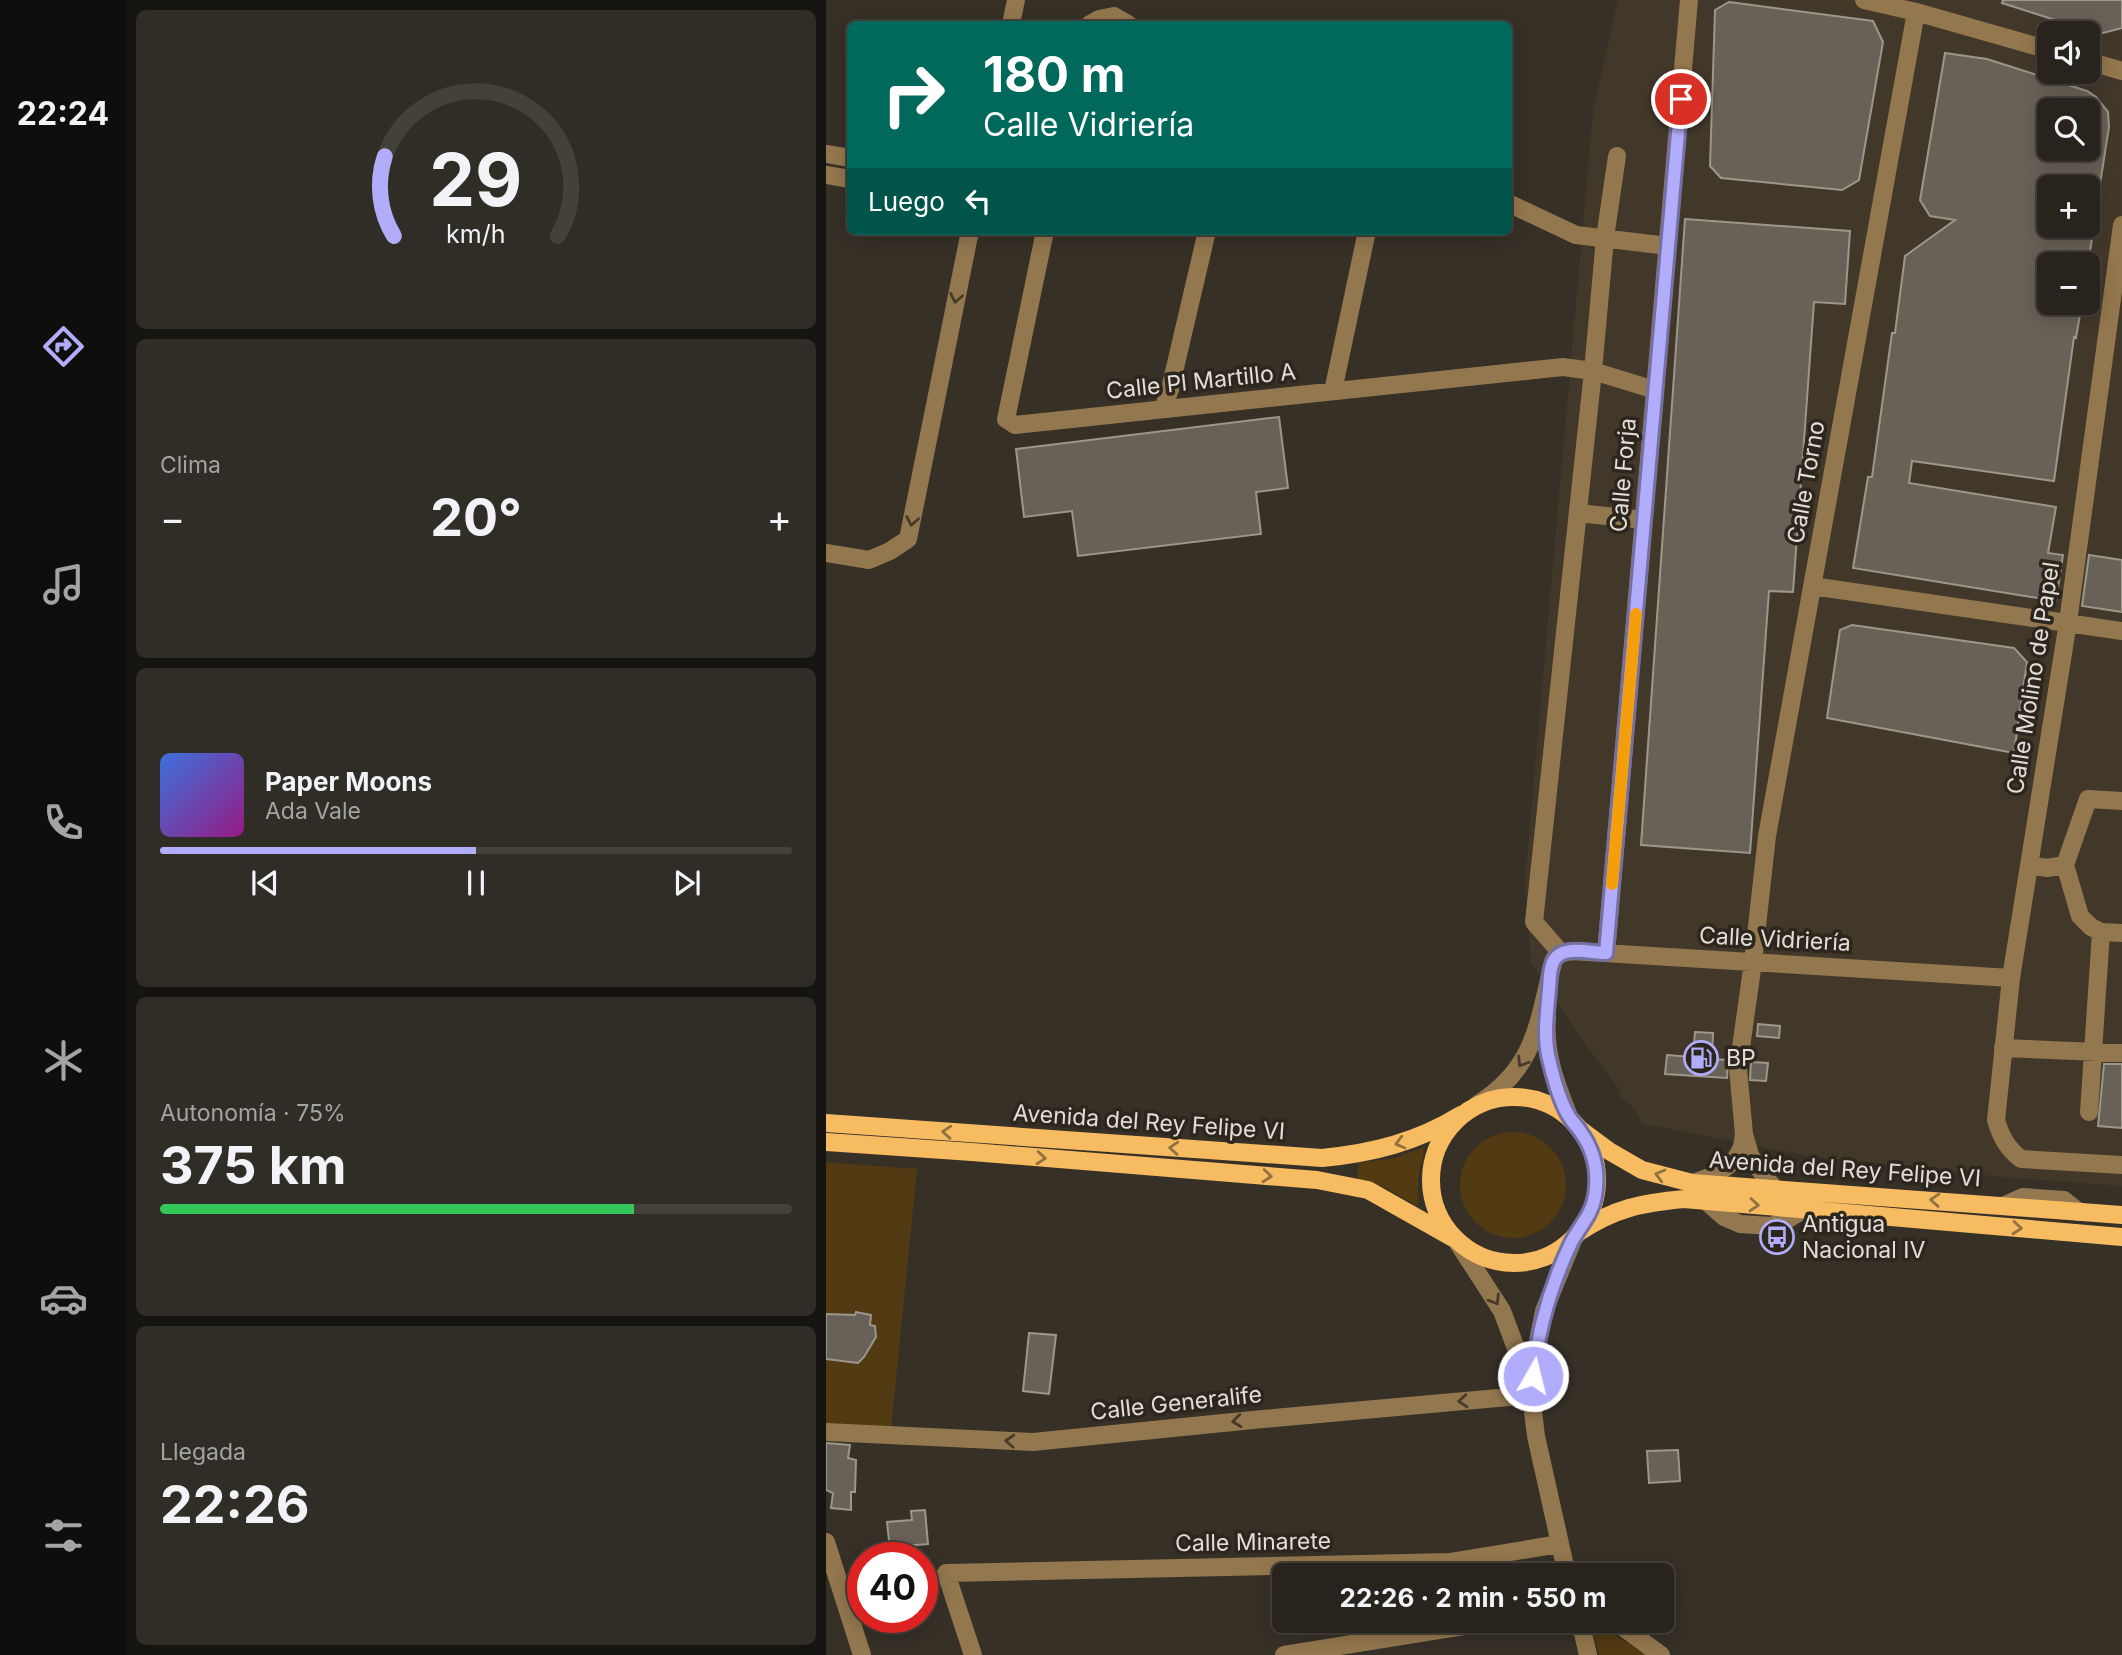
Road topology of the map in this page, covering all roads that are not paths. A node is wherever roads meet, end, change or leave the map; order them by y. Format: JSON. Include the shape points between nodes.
{"nodes":[{"id":1,"x":1016,"y":0,"type":"edge"},
{"id":2,"x":1689,"y":0,"type":"edge"},
{"id":3,"x":1864,"y":0,"type":"edge"},
{"id":4,"x":1916,"y":12,"type":"junction"},
{"id":5,"x":1012,"y":21,"type":"edge"},
{"id":6,"x":1095,"y":21,"type":"edge"},
{"id":7,"x":1123,"y":21,"type":"edge"},
{"id":8,"x":2037,"y":47,"type":"edge"},
{"id":9,"x":2100,"y":65,"type":"edge"},
{"id":10,"x":2122,"y":71,"type":"edge"},
{"id":11,"x":826,"y":154,"type":"edge"},
{"id":12,"x":1617,"y":156,"type":"dead end"},
{"id":13,"x":847,"y":158,"type":"edge"},
{"id":14,"x":826,"y":175,"type":"edge"},
{"id":15,"x":847,"y":178,"type":"edge"},
{"id":16,"x":1512,"y":205,"type":"edge"},
{"id":17,"x":2122,"y":225,"type":"edge"},
{"id":18,"x":969,"y":235,"type":"edge"},
{"id":19,"x":1044,"y":235,"type":"edge"},
{"id":20,"x":1207,"y":235,"type":"edge"},
{"id":21,"x":1366,"y":235,"type":"edge"},
{"id":22,"x":1605,"y":238,"type":"junction"},
{"id":23,"x":1668,"y":246,"type":"junction"},
{"id":24,"x":1593,"y":371,"type":"junction"},
{"id":25,"x":1656,"y":390,"type":"junction"},
{"id":26,"x":1333,"y":391,"type":"junction"},
{"id":27,"x":1163,"y":410,"type":"junction"},
{"id":28,"x":1578,"y":513,"type":"junction"},
{"id":29,"x":1644,"y":520,"type":"junction"},
{"id":30,"x":826,"y":553,"type":"edge"},
{"id":31,"x":1812,"y":586,"type":"junction"},
{"id":32,"x":2068,"y":622,"type":"junction"},
{"id":33,"x":2122,"y":631,"type":"edge"},
{"id":34,"x":2122,"y":801,"type":"edge"},
{"id":35,"x":2029,"y":865,"type":"junction"},
{"id":36,"x":2066,"y":865,"type":"junction"},
{"id":37,"x":2101,"y":932,"type":"junction"},
{"id":38,"x":2122,"y":933,"type":"edge"},
{"id":39,"x":1561,"y":953,"type":"junction"},
{"id":40,"x":1606,"y":953,"type":"junction"},
{"id":41,"x":1753,"y":962,"type":"junction"},
{"id":42,"x":1550,"y":974,"type":"junction"},
{"id":43,"x":2011,"y":978,"type":"junction"},
{"id":44,"x":2003,"y":1048,"type":"junction"},
{"id":45,"x":2091,"y":1052,"type":"junction"},
{"id":46,"x":2122,"y":1053,"type":"edge"},
{"id":47,"x":1478,"y":1104,"type":"junction"},
{"id":48,"x":2089,"y":1112,"type":"dead end"},
{"id":49,"x":1461,"y":1115,"type":"junction"},
{"id":50,"x":826,"y":1123,"type":"edge"},
{"id":51,"x":1574,"y":1123,"type":"junction"},
{"id":52,"x":1744,"y":1134,"type":"junction"},
{"id":53,"x":826,"y":1143,"type":"edge"},
{"id":54,"x":2122,"y":1165,"type":"edge"},
{"id":55,"x":1692,"y":1183,"type":"junction"},
{"id":56,"x":1774,"y":1188,"type":"junction"},
{"id":57,"x":2122,"y":1215,"type":"edge"},
{"id":58,"x":1576,"y":1236,"type":"junction"},
{"id":59,"x":2122,"y":1237,"type":"edge"},
{"id":60,"x":1456,"y":1240,"type":"junction"},
{"id":61,"x":1531,"y":1395,"type":"junction"},
{"id":62,"x":826,"y":1432,"type":"edge"},
{"id":63,"x":826,"y":1542,"type":"edge"},
{"id":64,"x":1559,"y":1544,"type":"junction"},
{"id":65,"x":1475,"y":1563,"type":"edge"},
{"id":66,"x":1564,"y":1563,"type":"edge"},
{"id":67,"x":1272,"y":1570,"type":"edge"},
{"id":68,"x":1420,"y":1633,"type":"edge"},
{"id":69,"x":1583,"y":1633,"type":"edge"},
{"id":70,"x":1631,"y":1633,"type":"edge"},
{"id":71,"x":862,"y":1655,"type":"edge"},
{"id":72,"x":973,"y":1655,"type":"edge"},
{"id":73,"x":1284,"y":1655,"type":"edge"},
{"id":74,"x":1588,"y":1655,"type":"edge"},
{"id":75,"x":1661,"y":1655,"type":"edge"}],
"edges":[{"from":1,"to":5,"type":"street"},
{"from":2,"to":23,"type":"street","name":"Calle Forja"},
{"from":3,"to":4,"type":"street"},
{"from":4,"to":8,"type":"street"},
{"from":4,"to":31,"type":"street","name":"Calle Torno"},
{"from":6,"to":7,"type":"street","via":[[1114,16]]},
{"from":9,"to":10,"type":"street"},
{"from":11,"to":13,"type":"street"},
{"from":12,"to":22,"type":"street"},
{"from":14,"to":15,"type":"street"},
{"from":16,"to":22,"type":"street","via":[[1576,235]]},
{"from":17,"to":32,"type":"street","name":"Calle Molino de Papel"},
{"from":18,"to":30,"type":"street","one_way":true,"via":[[908,539],[869,560]]},
{"from":19,"to":27,"type":"street","name":"Calle Pl Martillo A","via":[[1006,419],[1015,425]]},
{"from":20,"to":27,"type":"street"},
{"from":21,"to":26,"type":"street"},
{"from":22,"to":23,"type":"street"},
{"from":22,"to":24,"type":"street"},
{"from":23,"to":25,"type":"street","name":"Calle Forja"},
{"from":24,"to":25,"type":"street","name":"Calle Pl Martillo A"},
{"from":24,"to":26,"type":"street","name":"Calle Pl Martillo A","via":[[1563,367]]},
{"from":24,"to":28,"type":"street"},
{"from":25,"to":29,"type":"street","name":"Calle Forja"},
{"from":26,"to":27,"type":"street","name":"Calle Pl Martillo A"},
{"from":28,"to":29,"type":"street"},
{"from":28,"to":39,"type":"street","via":[[1534,922]]},
{"from":29,"to":40,"type":"street","name":"Calle Forja"},
{"from":31,"to":32,"type":"street"},
{"from":31,"to":41,"type":"street","name":"Calle Torno","via":[[1767,836]]},
{"from":32,"to":33,"type":"street"},
{"from":32,"to":35,"type":"street","name":"Calle Molino de Papel"},
{"from":34,"to":36,"type":"street","via":[[2088,799]]},
{"from":35,"to":36,"type":"street"},
{"from":35,"to":43,"type":"street","name":"Calle Molino de Papel"},
{"from":36,"to":37,"type":"street","via":[[2080,916]]},
{"from":37,"to":38,"type":"street"},
{"from":37,"to":45,"type":"street"},
{"from":39,"to":40,"type":"street","name":"Calle Vidriería"},
{"from":39,"to":42,"type":"street","via":[[1554,958]]},
{"from":40,"to":41,"type":"street","name":"Calle Vidriería"},
{"from":41,"to":43,"type":"street","name":"Calle Vidriería"},
{"from":41,"to":52,"type":"street","name":"Calle Torno","via":[[1738,1069]]},
{"from":42,"to":47,"type":"street","one_way":true,"via":[[1527,1055],[1507,1083]]},
{"from":42,"to":51,"type":"street","via":[[1549,1061]]},
{"from":43,"to":44,"type":"street","name":"Calle Molino de Papel"},
{"from":44,"to":45,"type":"street"},
{"from":44,"to":54,"type":"street","name":"Calle Molino de Papel","via":[[1996,1120],[2010,1150],[2021,1158]]},
{"from":45,"to":46,"type":"street"},
{"from":45,"to":48,"type":"street"},
{"from":47,"to":49,"type":"main road"},
{"from":47,"to":51,"type":"main road","via":[[1497,1098],[1536,1100]]},
{"from":49,"to":50,"type":"main road","name":"Avenida del Rey Felipe VI","one_way":true,"via":[[1411,1140],[1322,1158]]},
{"from":49,"to":60,"type":"main road","via":[[1443,1136],[1432,1161],[1430,1189],[1438,1215]]},
{"from":55,"to":51,"type":"main road","name":"Avenida del Rey Felipe VI","one_way":true,"via":[[1642,1170]]},
{"from":51,"to":58,"type":"main road","via":[[1588,1143],[1597,1180],[1592,1208]]},
{"from":52,"to":55,"type":"street","via":[[1740,1153],[1727,1166]]},
{"from":52,"to":56,"type":"street","via":[[1750,1154]]},
{"from":53,"to":60,"type":"main road","name":"Avenida del Rey Felipe VI","one_way":true,"via":[[1317,1180],[1368,1190]]},
{"from":55,"to":56,"type":"main road","name":"Avenida del Rey Felipe VI"},
{"from":57,"to":56,"type":"main road","name":"Avenida del Rey Felipe VI","one_way":true},
{"from":58,"to":59,"type":"main road","name":"Avenida del Rey Felipe VI","one_way":true,"via":[[1598,1220],[1644,1203],[1684,1199]]},
{"from":58,"to":60,"type":"main road","via":[[1552,1254],[1503,1264],[1479,1256]]},
{"from":58,"to":61,"type":"street","via":[[1544,1311]]},
{"from":60,"to":61,"type":"street","one_way":true,"via":[[1502,1311]]},
{"from":61,"to":62,"type":"street","name":"Calle Generalife","one_way":true,"via":[[1032,1443]]},
{"from":61,"to":64,"type":"street"},
{"from":63,"to":71,"type":"street"},
{"from":64,"to":65,"type":"street","name":"Calle Minarete"},
{"from":64,"to":66,"type":"street"},
{"from":67,"to":72,"type":"street","name":"Calle Minarete","via":[[946,1573]]},
{"from":68,"to":73,"type":"street"},
{"from":69,"to":74,"type":"street"},
{"from":70,"to":75,"type":"street"}]}
